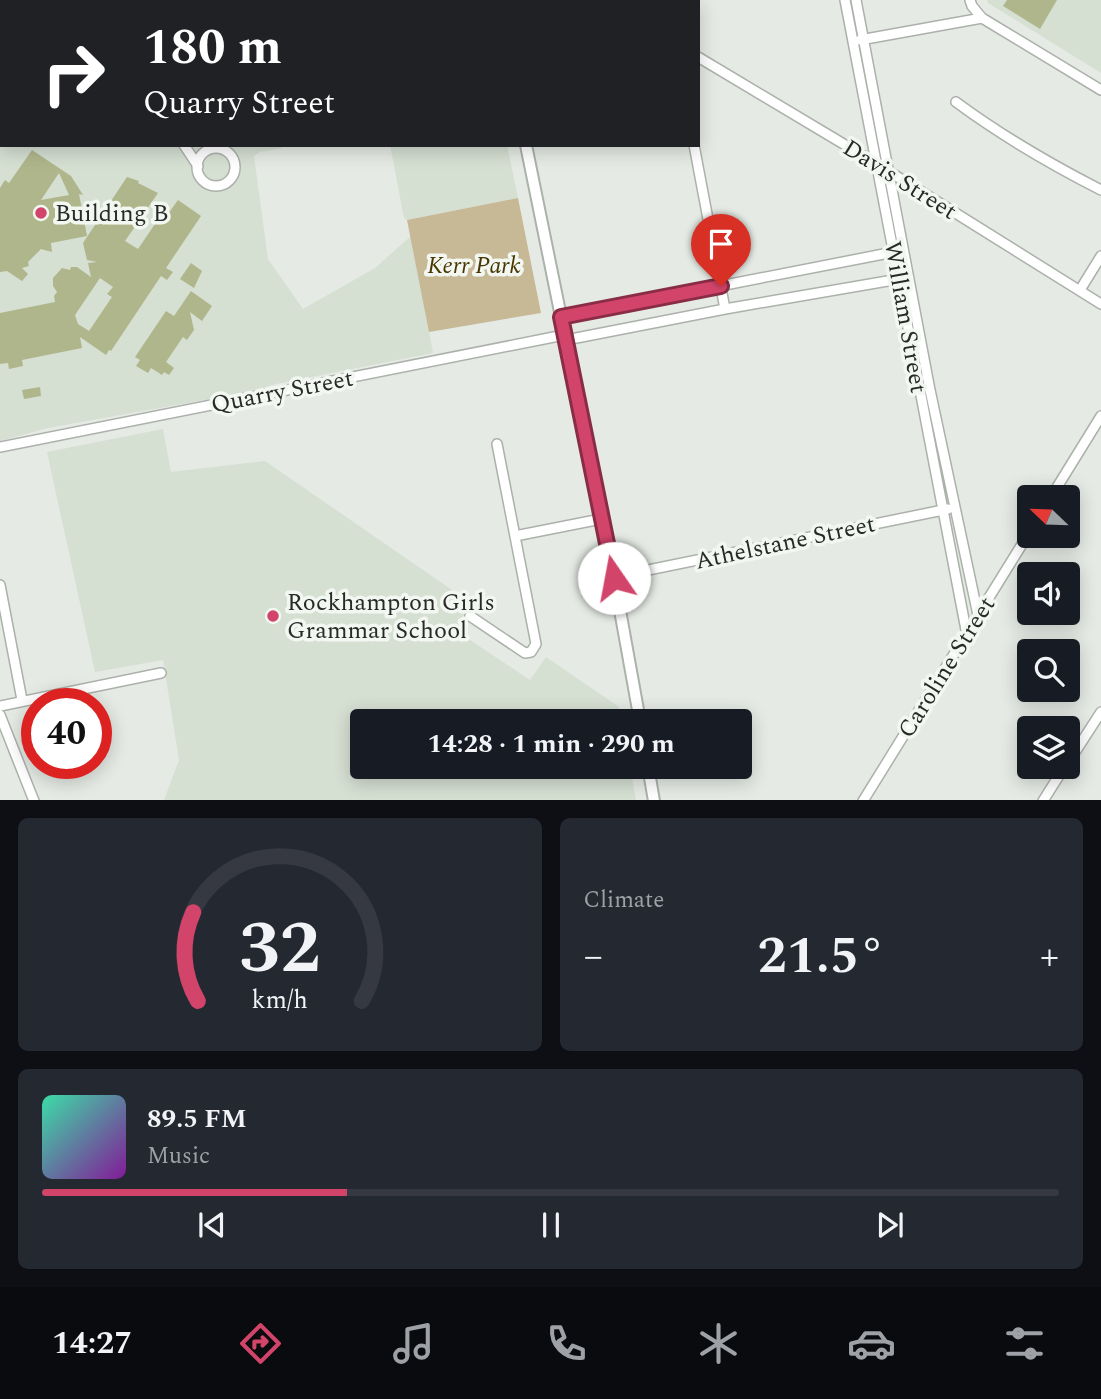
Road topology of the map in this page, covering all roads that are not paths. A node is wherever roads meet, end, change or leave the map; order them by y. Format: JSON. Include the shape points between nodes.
{"nodes":[{"id":1,"x":845,"y":0,"type":"edge"},
{"id":2,"x":856,"y":0,"type":"edge"},
{"id":3,"x":970,"y":0,"type":"edge"},
{"id":4,"x":982,"y":18,"type":"junction"},
{"id":5,"x":864,"y":39,"type":"junction"},
{"id":6,"x":853,"y":41,"type":"junction"},
{"id":7,"x":700,"y":58,"type":"edge"},
{"id":8,"x":1101,"y":90,"type":"edge"},
{"id":9,"x":956,"y":102,"type":"dead end"},
{"id":10,"x":185,"y":147,"type":"edge"},
{"id":11,"x":195,"y":147,"type":"edge"},
{"id":12,"x":526,"y":147,"type":"edge"},
{"id":13,"x":694,"y":147,"type":"edge"},
{"id":14,"x":206,"y":152,"type":"junction"},
{"id":15,"x":877,"y":164,"type":"junction"},
{"id":16,"x":198,"y":166,"type":"junction"},
{"id":17,"x":890,"y":173,"type":"junction"},
{"id":18,"x":1101,"y":190,"type":"edge"},
{"id":19,"x":899,"y":251,"type":"junction"},
{"id":20,"x":1101,"y":256,"type":"edge"},
{"id":21,"x":905,"y":278,"type":"junction"},
{"id":22,"x":721,"y":286,"type":"junction"},
{"id":23,"x":1080,"y":290,"type":"junction"},
{"id":24,"x":1101,"y":304,"type":"edge"},
{"id":25,"x":725,"y":309,"type":"junction"},
{"id":26,"x":561,"y":317,"type":"junction"},
{"id":27,"x":565,"y":337,"type":"junction"},
{"id":28,"x":1101,"y":416,"type":"edge"},
{"id":29,"x":498,"y":444,"type":"dead end"},
{"id":30,"x":0,"y":447,"type":"edge"},
{"id":31,"x":1058,"y":485,"type":"edge"},
{"id":32,"x":956,"y":507,"type":"junction"},
{"id":33,"x":944,"y":510,"type":"junction"},
{"id":34,"x":601,"y":519,"type":"junction"},
{"id":35,"x":515,"y":536,"type":"junction"},
{"id":36,"x":1020,"y":548,"type":"edge"},
{"id":37,"x":614,"y":578,"type":"junction"},
{"id":38,"x":0,"y":585,"type":"edge"},
{"id":39,"x":978,"y":615,"type":"junction"},
{"id":40,"x":470,"y":616,"type":"dead end"},
{"id":41,"x":967,"y":635,"type":"junction"},
{"id":42,"x":160,"y":673,"type":"dead end"},
{"id":43,"x":83,"y":688,"type":"edge"},
{"id":44,"x":21,"y":695,"type":"edge"},
{"id":45,"x":21,"y":700,"type":"edge"},
{"id":46,"x":0,"y":706,"type":"edge"},
{"id":47,"x":638,"y":709,"type":"edge"},
{"id":48,"x":1101,"y":712,"type":"edge"},
{"id":49,"x":0,"y":715,"type":"edge"},
{"id":50,"x":1080,"y":744,"type":"edge"},
{"id":51,"x":650,"y":779,"type":"edge"},
{"id":52,"x":1057,"y":779,"type":"edge"},
{"id":53,"x":34,"y":800,"type":"edge"},
{"id":54,"x":654,"y":800,"type":"edge"},
{"id":55,"x":863,"y":800,"type":"edge"},
{"id":56,"x":1043,"y":800,"type":"edge"}],
"edges":[{"from":1,"to":6,"type":"street","name":"William Street"},
{"from":2,"to":5,"type":"street","name":"William Street"},
{"from":3,"to":4,"type":"street"},
{"from":4,"to":5,"type":"street"},
{"from":4,"to":8,"type":"street"},
{"from":5,"to":6,"type":"street"},
{"from":5,"to":17,"type":"street","name":"William Street"},
{"from":6,"to":15,"type":"street","name":"William Street"},
{"from":7,"to":15,"type":"street","name":"Davis Street"},
{"from":9,"to":18,"type":"street","via":[[995,131]]},
{"from":10,"to":16,"type":"street"},
{"from":11,"to":14,"type":"street"},
{"from":12,"to":26,"type":"street"},
{"from":13,"to":22,"type":"street"},
{"from":14,"to":16,"type":"street"},
{"from":14,"to":16,"type":"street","via":[[219,149],[230,155],[235,166],[232,178],[222,185],[210,185],[201,178]]},
{"from":15,"to":17,"type":"street","name":"Davis Street"},
{"from":15,"to":19,"type":"street","name":"William Street"},
{"from":17,"to":19,"type":"street","name":"William Street"},
{"from":17,"to":23,"type":"street","name":"Davis Street"},
{"from":19,"to":21,"type":"street","name":"William Street"},
{"from":19,"to":22,"type":"street"},
{"from":20,"to":23,"type":"street"},
{"from":21,"to":25,"type":"street","name":"Quarry Street"},
{"from":21,"to":32,"type":"street","name":"William Street"},
{"from":21,"to":33,"type":"street","name":"William Street","via":[[919,391]]},
{"from":22,"to":25,"type":"street"},
{"from":22,"to":26,"type":"street"},
{"from":23,"to":24,"type":"street","name":"Davis Street"},
{"from":25,"to":27,"type":"street","name":"Quarry Street"},
{"from":26,"to":27,"type":"street"},
{"from":27,"to":30,"type":"street","name":"Quarry Street"},
{"from":27,"to":34,"type":"street"},
{"from":28,"to":31,"type":"street"},
{"from":29,"to":35,"type":"street"},
{"from":32,"to":33,"type":"street","name":"Athelstane Street"},
{"from":32,"to":39,"type":"street","name":"William Street"},
{"from":33,"to":37,"type":"street","name":"Athelstane Street"},
{"from":33,"to":41,"type":"street","name":"William Street"},
{"from":34,"to":35,"type":"street"},
{"from":34,"to":37,"type":"street"},
{"from":35,"to":40,"type":"street","via":[[536,644],[525,653]]},
{"from":36,"to":39,"type":"street","name":"Caroline Street"},
{"from":37,"to":47,"type":"street"},
{"from":38,"to":44,"type":"street"},
{"from":39,"to":41,"type":"street","name":"Caroline Street"},
{"from":41,"to":55,"type":"street","name":"Caroline Street"},
{"from":42,"to":43,"type":"street"},
{"from":45,"to":46,"type":"street"},
{"from":48,"to":50,"type":"street"},
{"from":49,"to":53,"type":"street"},
{"from":51,"to":54,"type":"street"},
{"from":52,"to":56,"type":"street"}]}
